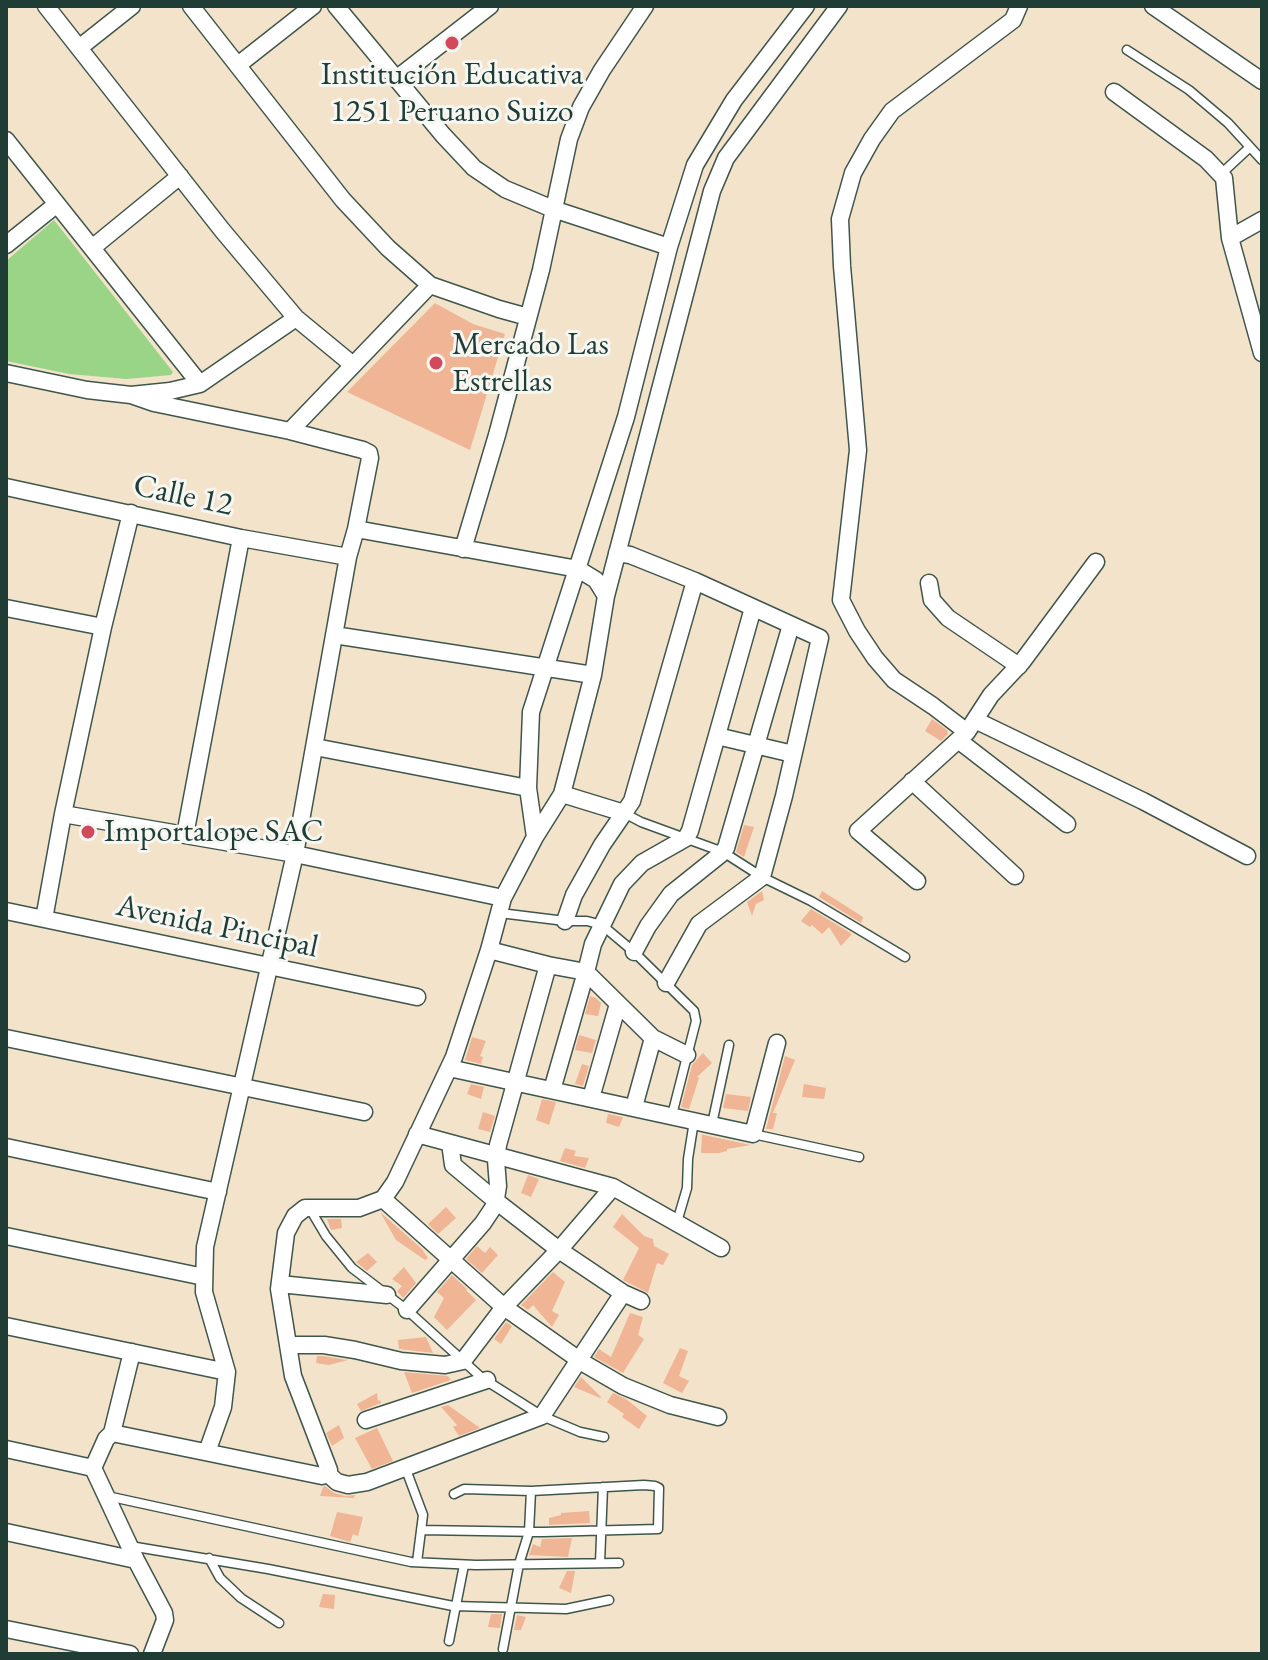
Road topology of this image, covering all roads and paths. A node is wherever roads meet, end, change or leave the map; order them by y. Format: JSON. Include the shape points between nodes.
{"nodes":[{"id":1,"x":46,"y":6,"type":"edge"},
{"id":2,"x":132,"y":6,"type":"edge"},
{"id":3,"x":191,"y":6,"type":"edge"},
{"id":4,"x":313,"y":6,"type":"edge"},
{"id":5,"x":336,"y":6,"type":"edge"},
{"id":6,"x":490,"y":6,"type":"edge"},
{"id":7,"x":645,"y":6,"type":"edge"},
{"id":8,"x":806,"y":6,"type":"edge"},
{"id":9,"x":815,"y":6,"type":"edge"},
{"id":10,"x":1019,"y":6,"type":"edge"},
{"id":11,"x":1153,"y":6,"type":"edge"},
{"id":12,"x":835,"y":12,"type":"edge"},
{"id":13,"x":79,"y":48,"type":"junction"},
{"id":14,"x":1127,"y":50,"type":"dead end"},
{"id":15,"x":238,"y":65,"type":"junction"},
{"id":16,"x":396,"y":79,"type":"junction"},
{"id":17,"x":1262,"y":81,"type":"edge"},
{"id":18,"x":1114,"y":92,"type":"dead end"},
{"id":19,"x":6,"y":140,"type":"edge"},
{"id":20,"x":1250,"y":147,"type":"junction"},
{"id":21,"x":1262,"y":160,"type":"edge"},
{"id":22,"x":1220,"y":174,"type":"junction"},
{"id":23,"x":180,"y":176,"type":"junction"},
{"id":24,"x":57,"y":204,"type":"junction"},
{"id":25,"x":553,"y":209,"type":"junction"},
{"id":26,"x":1262,"y":220,"type":"edge"},
{"id":27,"x":1230,"y":238,"type":"junction"},
{"id":28,"x":6,"y":245,"type":"edge"},
{"id":29,"x":669,"y":247,"type":"junction"},
{"id":30,"x":92,"y":248,"type":"junction"},
{"id":31,"x":430,"y":285,"type":"junction"},
{"id":32,"x":528,"y":317,"type":"junction"},
{"id":33,"x":296,"y":318,"type":"junction"},
{"id":34,"x":1261,"y":350,"type":"edge"},
{"id":35,"x":353,"y":365,"type":"junction"},
{"id":36,"x":6,"y":373,"type":"edge"},
{"id":37,"x":200,"y":384,"type":"junction"},
{"id":38,"x":131,"y":395,"type":"junction"},
{"id":39,"x":290,"y":431,"type":"junction"},
{"id":40,"x":6,"y":487,"type":"edge"},
{"id":41,"x":131,"y":513,"type":"junction"},
{"id":42,"x":356,"y":529,"type":"junction"},
{"id":43,"x":241,"y":538,"type":"junction"},
{"id":44,"x":463,"y":549,"type":"junction"},
{"id":45,"x":617,"y":553,"type":"junction"},
{"id":46,"x":348,"y":557,"type":"junction"},
{"id":47,"x":1096,"y":562,"type":"dead end"},
{"id":48,"x":578,"y":569,"type":"junction"},
{"id":49,"x":695,"y":581,"type":"junction"},
{"id":50,"x":929,"y":583,"type":"dead end"},
{"id":51,"x":606,"y":596,"type":"junction"},
{"id":52,"x":6,"y":608,"type":"edge"},
{"id":53,"x":753,"y":608,"type":"junction"},
{"id":54,"x":791,"y":625,"type":"junction"},
{"id":55,"x":103,"y":627,"type":"junction"},
{"id":56,"x":334,"y":635,"type":"junction"},
{"id":57,"x":1019,"y":666,"type":"junction"},
{"id":58,"x":545,"y":668,"type":"junction"},
{"id":59,"x":593,"y":675,"type":"junction"},
{"id":60,"x":967,"y":731,"type":"junction"},
{"id":61,"x":717,"y":736,"type":"junction"},
{"id":62,"x":755,"y":746,"type":"junction"},
{"id":63,"x":315,"y":747,"type":"junction"},
{"id":64,"x":793,"y":754,"type":"junction"},
{"id":65,"x":912,"y":781,"type":"junction"},
{"id":66,"x":528,"y":788,"type":"junction"},
{"id":67,"x":562,"y":794,"type":"junction"},
{"id":68,"x":624,"y":813,"type":"junction"},
{"id":69,"x":63,"y":814,"type":"junction"},
{"id":70,"x":1067,"y":824,"type":"dead end"},
{"id":71,"x":185,"y":835,"type":"junction"},
{"id":72,"x":535,"y":837,"type":"junction"},
{"id":73,"x":686,"y":838,"type":"junction"},
{"id":74,"x":723,"y":852,"type":"junction"},
{"id":75,"x":295,"y":854,"type":"junction"},
{"id":76,"x":1247,"y":856,"type":"dead end"},
{"id":77,"x":1015,"y":876,"type":"dead end"},
{"id":78,"x":762,"y":877,"type":"junction"},
{"id":79,"x":917,"y":881,"type":"dead end"},
{"id":80,"x":501,"y":905,"type":"junction"},
{"id":81,"x":6,"y":911,"type":"edge"},
{"id":82,"x":44,"y":919,"type":"junction"},
{"id":83,"x":565,"y":921,"type":"junction"},
{"id":84,"x":602,"y":925,"type":"junction"},
{"id":85,"x":489,"y":950,"type":"junction"},
{"id":86,"x":634,"y":952,"type":"junction"},
{"id":87,"x":905,"y":957,"type":"dead end"},
{"id":88,"x":548,"y":965,"type":"junction"},
{"id":89,"x":268,"y":966,"type":"junction"},
{"id":90,"x":586,"y":972,"type":"junction"},
{"id":91,"x":666,"y":983,"type":"junction"},
{"id":92,"x":417,"y":997,"type":"dead end"},
{"id":93,"x":618,"y":1004,"type":"junction"},
{"id":94,"x":6,"y":1038,"type":"edge"},
{"id":95,"x":653,"y":1038,"type":"junction"},
{"id":96,"x":777,"y":1043,"type":"dead end"},
{"id":97,"x":729,"y":1045,"type":"dead end"},
{"id":98,"x":687,"y":1055,"type":"junction"},
{"id":99,"x":449,"y":1068,"type":"junction"},
{"id":100,"x":515,"y":1082,"type":"junction"},
{"id":101,"x":242,"y":1086,"type":"junction"},
{"id":102,"x":552,"y":1090,"type":"junction"},
{"id":103,"x":591,"y":1098,"type":"junction"},
{"id":104,"x":634,"y":1107,"type":"junction"},
{"id":105,"x":364,"y":1112,"type":"dead end"},
{"id":106,"x":672,"y":1115,"type":"junction"},
{"id":107,"x":694,"y":1121,"type":"junction"},
{"id":108,"x":712,"y":1124,"type":"junction"},
{"id":109,"x":417,"y":1134,"type":"junction"},
{"id":110,"x":753,"y":1134,"type":"junction"},
{"id":111,"x":450,"y":1143,"type":"junction"},
{"id":112,"x":6,"y":1147,"type":"edge"},
{"id":113,"x":497,"y":1155,"type":"junction"},
{"id":114,"x":859,"y":1157,"type":"dead end"},
{"id":115,"x":613,"y":1187,"type":"junction"},
{"id":116,"x":218,"y":1192,"type":"junction"},
{"id":117,"x":383,"y":1199,"type":"junction"},
{"id":118,"x":496,"y":1201,"type":"junction"},
{"id":119,"x":309,"y":1208,"type":"junction"},
{"id":120,"x":677,"y":1222,"type":"junction"},
{"id":121,"x":6,"y":1236,"type":"edge"},
{"id":122,"x":721,"y":1248,"type":"dead end"},
{"id":123,"x":559,"y":1250,"type":"junction"},
{"id":124,"x":451,"y":1260,"type":"junction"},
{"id":125,"x":204,"y":1277,"type":"junction"},
{"id":126,"x":280,"y":1284,"type":"junction"},
{"id":127,"x":623,"y":1293,"type":"junction"},
{"id":128,"x":387,"y":1295,"type":"junction"},
{"id":129,"x":641,"y":1301,"type":"dead end"},
{"id":130,"x":504,"y":1307,"type":"junction"},
{"id":131,"x":407,"y":1310,"type":"junction"},
{"id":132,"x":6,"y":1326,"type":"edge"},
{"id":133,"x":288,"y":1345,"type":"junction"},
{"id":134,"x":132,"y":1352,"type":"junction"},
{"id":135,"x":463,"y":1361,"type":"junction"},
{"id":136,"x":579,"y":1361,"type":"junction"},
{"id":137,"x":227,"y":1372,"type":"junction"},
{"id":138,"x":487,"y":1380,"type":"junction"},
{"id":139,"x":542,"y":1416,"type":"junction"},
{"id":140,"x":718,"y":1417,"type":"dead end"},
{"id":141,"x":366,"y":1420,"type":"dead end"},
{"id":142,"x":112,"y":1433,"type":"junction"},
{"id":143,"x":604,"y":1437,"type":"dead end"},
{"id":144,"x":6,"y":1449,"type":"edge"},
{"id":145,"x":207,"y":1452,"type":"junction"},
{"id":146,"x":405,"y":1467,"type":"junction"},
{"id":147,"x":93,"y":1468,"type":"junction"},
{"id":148,"x":328,"y":1474,"type":"junction"},
{"id":149,"x":603,"y":1487,"type":"junction"},
{"id":150,"x":531,"y":1491,"type":"junction"},
{"id":151,"x":454,"y":1494,"type":"dead end"},
{"id":152,"x":107,"y":1496,"type":"junction"},
{"id":153,"x":421,"y":1530,"type":"junction"},
{"id":154,"x":603,"y":1530,"type":"junction"},
{"id":155,"x":6,"y":1532,"type":"edge"},
{"id":156,"x":529,"y":1532,"type":"junction"},
{"id":157,"x":133,"y":1553,"type":"junction"},
{"id":158,"x":209,"y":1558,"type":"junction"},
{"id":159,"x":417,"y":1562,"type":"junction"},
{"id":160,"x":600,"y":1563,"type":"junction"},
{"id":161,"x":619,"y":1563,"type":"dead end"},
{"id":162,"x":519,"y":1564,"type":"junction"},
{"id":163,"x":464,"y":1565,"type":"junction"},
{"id":164,"x":609,"y":1600,"type":"dead end"},
{"id":165,"x":456,"y":1606,"type":"junction"},
{"id":166,"x":511,"y":1608,"type":"junction"},
{"id":167,"x":279,"y":1623,"type":"dead end"},
{"id":168,"x":6,"y":1629,"type":"edge"},
{"id":169,"x":449,"y":1641,"type":"dead end"},
{"id":170,"x":503,"y":1649,"type":"dead end"},
{"id":171,"x":156,"y":1653,"type":"edge"},
{"id":172,"x":130,"y":1654,"type":"edge"}],
"edges":[{"from":1,"to":13,"type":"street"},
{"from":2,"to":13,"type":"street"},
{"from":3,"to":15,"type":"street"},
{"from":4,"to":15,"type":"street"},
{"from":5,"to":16,"type":"street"},
{"from":6,"to":16,"type":"street"},
{"from":7,"to":25,"type":"street","via":[[581,107]]},
{"from":8,"to":29,"type":"street","via":[[712,135],[695,165]]},
{"from":9,"to":12,"type":"street"},
{"from":10,"to":60,"type":"street","via":[[1013,20],[892,111],[853,173],[840,219],[858,450],[841,600],[894,680]]},
{"from":11,"to":17,"type":"street"},
{"from":12,"to":45,"type":"street","via":[[726,158],[712,191]]},
{"from":13,"to":23,"type":"street"},
{"from":14,"to":20,"type":"lane","via":[[1189,90]]},
{"from":15,"to":31,"type":"street","via":[[343,200]]},
{"from":16,"to":25,"type":"street","via":[[474,168],[505,189]]},
{"from":18,"to":22,"type":"street"},
{"from":19,"to":24,"type":"street"},
{"from":20,"to":21,"type":"lane"},
{"from":20,"to":22,"type":"lane"},
{"from":22,"to":27,"type":"street"},
{"from":23,"to":30,"type":"street"},
{"from":23,"to":33,"type":"street"},
{"from":24,"to":28,"type":"street"},
{"from":24,"to":30,"type":"street"},
{"from":25,"to":29,"type":"street"},
{"from":25,"to":32,"type":"street"},
{"from":26,"to":27,"type":"street"},
{"from":27,"to":34,"type":"street"},
{"from":29,"to":48,"type":"street","via":[[626,417]]},
{"from":30,"to":37,"type":"street"},
{"from":31,"to":32,"type":"street"},
{"from":31,"to":35,"type":"street"},
{"from":32,"to":44,"type":"street"},
{"from":33,"to":35,"type":"street"},
{"from":33,"to":37,"type":"street"},
{"from":35,"to":39,"type":"street"},
{"from":36,"to":38,"type":"street"},
{"from":37,"to":38,"type":"street"},
{"from":38,"to":39,"type":"street"},
{"from":39,"to":42,"type":"street","via":[[369,453]]},
{"from":40,"to":41,"type":"street","name":"Calle 12"},
{"from":41,"to":43,"type":"street","name":"Calle 12"},
{"from":41,"to":55,"type":"street"},
{"from":42,"to":44,"type":"street"},
{"from":42,"to":46,"type":"street"},
{"from":43,"to":46,"type":"street","name":"Calle 12"},
{"from":43,"to":71,"type":"street"},
{"from":44,"to":48,"type":"street"},
{"from":45,"to":49,"type":"street"},
{"from":45,"to":51,"type":"street"},
{"from":46,"to":56,"type":"street"},
{"from":47,"to":57,"type":"street"},
{"from":48,"to":51,"type":"street","via":[[596,580]]},
{"from":48,"to":58,"type":"street"},
{"from":49,"to":53,"type":"street"},
{"from":49,"to":68,"type":"street","via":[[632,801]]},
{"from":50,"to":57,"type":"street","via":[[932,600],[948,618]]},
{"from":51,"to":59,"type":"street"},
{"from":52,"to":55,"type":"street"},
{"from":53,"to":54,"type":"street"},
{"from":53,"to":61,"type":"street"},
{"from":54,"to":62,"type":"street"},
{"from":54,"to":64,"type":"street","via":[[820,638]]},
{"from":55,"to":69,"type":"street"},
{"from":56,"to":58,"type":"street"},
{"from":56,"to":63,"type":"street"},
{"from":57,"to":60,"type":"street"},
{"from":58,"to":59,"type":"street"},
{"from":58,"to":66,"type":"street","via":[[531,712]]},
{"from":59,"to":67,"type":"street"},
{"from":60,"to":65,"type":"street"},
{"from":60,"to":70,"type":"street"},
{"from":60,"to":76,"type":"street","via":[[1130,794]]},
{"from":61,"to":62,"type":"street"},
{"from":61,"to":73,"type":"street"},
{"from":62,"to":64,"type":"street"},
{"from":62,"to":74,"type":"street"},
{"from":63,"to":66,"type":"street"},
{"from":63,"to":75,"type":"street"},
{"from":64,"to":78,"type":"street"},
{"from":65,"to":77,"type":"street"},
{"from":65,"to":79,"type":"street","via":[[858,831]]},
{"from":66,"to":72,"type":"street"},
{"from":67,"to":68,"type":"street"},
{"from":67,"to":72,"type":"street"},
{"from":68,"to":73,"type":"lane"},
{"from":68,"to":83,"type":"street","via":[[574,895]]},
{"from":69,"to":71,"type":"street"},
{"from":69,"to":82,"type":"street"},
{"from":71,"to":75,"type":"street"},
{"from":72,"to":80,"type":"street"},
{"from":73,"to":74,"type":"lane"},
{"from":73,"to":84,"type":"street","via":[[632,873]]},
{"from":74,"to":78,"type":"lane"},
{"from":74,"to":86,"type":"street","via":[[671,894]]},
{"from":75,"to":80,"type":"street"},
{"from":75,"to":89,"type":"street"},
{"from":78,"to":87,"type":"lane"},
{"from":78,"to":91,"type":"street","via":[[699,924]]},
{"from":80,"to":83,"type":"lane"},
{"from":80,"to":85,"type":"street"},
{"from":81,"to":82,"type":"street","name":"Avenida Pincipal"},
{"from":82,"to":89,"type":"street","name":"Avenida Pincipal"},
{"from":83,"to":84,"type":"lane"},
{"from":84,"to":86,"type":"lane"},
{"from":84,"to":90,"type":"street"},
{"from":85,"to":88,"type":"street"},
{"from":85,"to":99,"type":"street"},
{"from":86,"to":91,"type":"lane"},
{"from":88,"to":90,"type":"street"},
{"from":88,"to":100,"type":"street"},
{"from":89,"to":92,"type":"street","name":"Avenida Pincipal"},
{"from":89,"to":101,"type":"street"},
{"from":90,"to":93,"type":"street"},
{"from":90,"to":102,"type":"street"},
{"from":91,"to":98,"type":"lane","via":[[694,1011]]},
{"from":93,"to":95,"type":"street"},
{"from":93,"to":103,"type":"street"},
{"from":94,"to":101,"type":"street"},
{"from":95,"to":98,"type":"street"},
{"from":95,"to":104,"type":"street"},
{"from":96,"to":110,"type":"street"},
{"from":97,"to":108,"type":"lane"},
{"from":98,"to":106,"type":"lane"},
{"from":99,"to":100,"type":"street"},
{"from":99,"to":109,"type":"street"},
{"from":100,"to":102,"type":"street"},
{"from":100,"to":113,"type":"street"},
{"from":101,"to":105,"type":"street"},
{"from":101,"to":116,"type":"street"},
{"from":102,"to":103,"type":"street"},
{"from":103,"to":104,"type":"street"},
{"from":104,"to":106,"type":"street"},
{"from":106,"to":107,"type":"street"},
{"from":107,"to":108,"type":"street"},
{"from":107,"to":120,"type":"lane","via":[[687,1188]]},
{"from":108,"to":110,"type":"street"},
{"from":109,"to":111,"type":"street"},
{"from":109,"to":117,"type":"street"},
{"from":110,"to":114,"type":"lane"},
{"from":111,"to":113,"type":"street"},
{"from":111,"to":118,"type":"street","via":[[453,1165]]},
{"from":112,"to":116,"type":"street"},
{"from":113,"to":115,"type":"street"},
{"from":113,"to":118,"type":"street"},
{"from":115,"to":120,"type":"street"},
{"from":115,"to":123,"type":"street"},
{"from":116,"to":125,"type":"street"},
{"from":117,"to":119,"type":"street","via":[[359,1208]]},
{"from":117,"to":124,"type":"street"},
{"from":118,"to":123,"type":"street"},
{"from":118,"to":124,"type":"street"},
{"from":119,"to":126,"type":"street","via":[[295,1216],[286,1233]]},
{"from":119,"to":128,"type":"lane","via":[[352,1268]]},
{"from":120,"to":122,"type":"street"},
{"from":121,"to":125,"type":"street"},
{"from":123,"to":127,"type":"street"},
{"from":123,"to":130,"type":"street"},
{"from":124,"to":130,"type":"street"},
{"from":124,"to":131,"type":"street"},
{"from":125,"to":137,"type":"street"},
{"from":126,"to":128,"type":"street"},
{"from":126,"to":133,"type":"street"},
{"from":127,"to":129,"type":"street"},
{"from":127,"to":136,"type":"street"},
{"from":128,"to":131,"type":"lane"},
{"from":130,"to":135,"type":"street"},
{"from":130,"to":136,"type":"street"},
{"from":131,"to":135,"type":"lane"},
{"from":132,"to":134,"type":"street"},
{"from":133,"to":135,"type":"street","via":[[324,1345],[401,1361]]},
{"from":133,"to":148,"type":"street","via":[[293,1376]]},
{"from":134,"to":137,"type":"street"},
{"from":134,"to":142,"type":"street"},
{"from":135,"to":138,"type":"lane"},
{"from":136,"to":139,"type":"street"},
{"from":136,"to":140,"type":"street","via":[[670,1405]]},
{"from":137,"to":145,"type":"street","via":[[223,1407]]},
{"from":138,"to":139,"type":"lane"},
{"from":138,"to":141,"type":"street"},
{"from":139,"to":143,"type":"lane"},
{"from":139,"to":146,"type":"street"},
{"from":142,"to":145,"type":"street"},
{"from":142,"to":147,"type":"street"},
{"from":144,"to":147,"type":"street"},
{"from":145,"to":148,"type":"street"},
{"from":146,"to":148,"type":"street","via":[[348,1485]]},
{"from":146,"to":153,"type":"lane","via":[[423,1515]]},
{"from":147,"to":152,"type":"street"},
{"from":149,"to":150,"type":"lane"},
{"from":149,"to":154,"type":"lane"},
{"from":149,"to":154,"type":"lane","via":[[655,1486],[659,1502],[658,1529]]},
{"from":150,"to":151,"type":"lane","via":[[464,1489]]},
{"from":150,"to":156,"type":"lane"},
{"from":152,"to":157,"type":"street"},
{"from":152,"to":159,"type":"lane"},
{"from":153,"to":156,"type":"lane"},
{"from":153,"to":159,"type":"lane"},
{"from":154,"to":156,"type":"lane"},
{"from":154,"to":160,"type":"lane"},
{"from":155,"to":157,"type":"street"},
{"from":156,"to":162,"type":"lane"},
{"from":157,"to":158,"type":"lane"},
{"from":157,"to":171,"type":"street","via":[[164,1613]]},
{"from":158,"to":165,"type":"lane"},
{"from":158,"to":167,"type":"lane","via":[[241,1598]]},
{"from":159,"to":163,"type":"lane"},
{"from":160,"to":161,"type":"lane"},
{"from":160,"to":162,"type":"lane"},
{"from":162,"to":163,"type":"lane"},
{"from":162,"to":166,"type":"lane"},
{"from":163,"to":165,"type":"lane"},
{"from":164,"to":166,"type":"lane","via":[[566,1609]]},
{"from":165,"to":166,"type":"lane"},
{"from":165,"to":169,"type":"lane"},
{"from":166,"to":170,"type":"lane"},
{"from":168,"to":172,"type":"street"}]}
